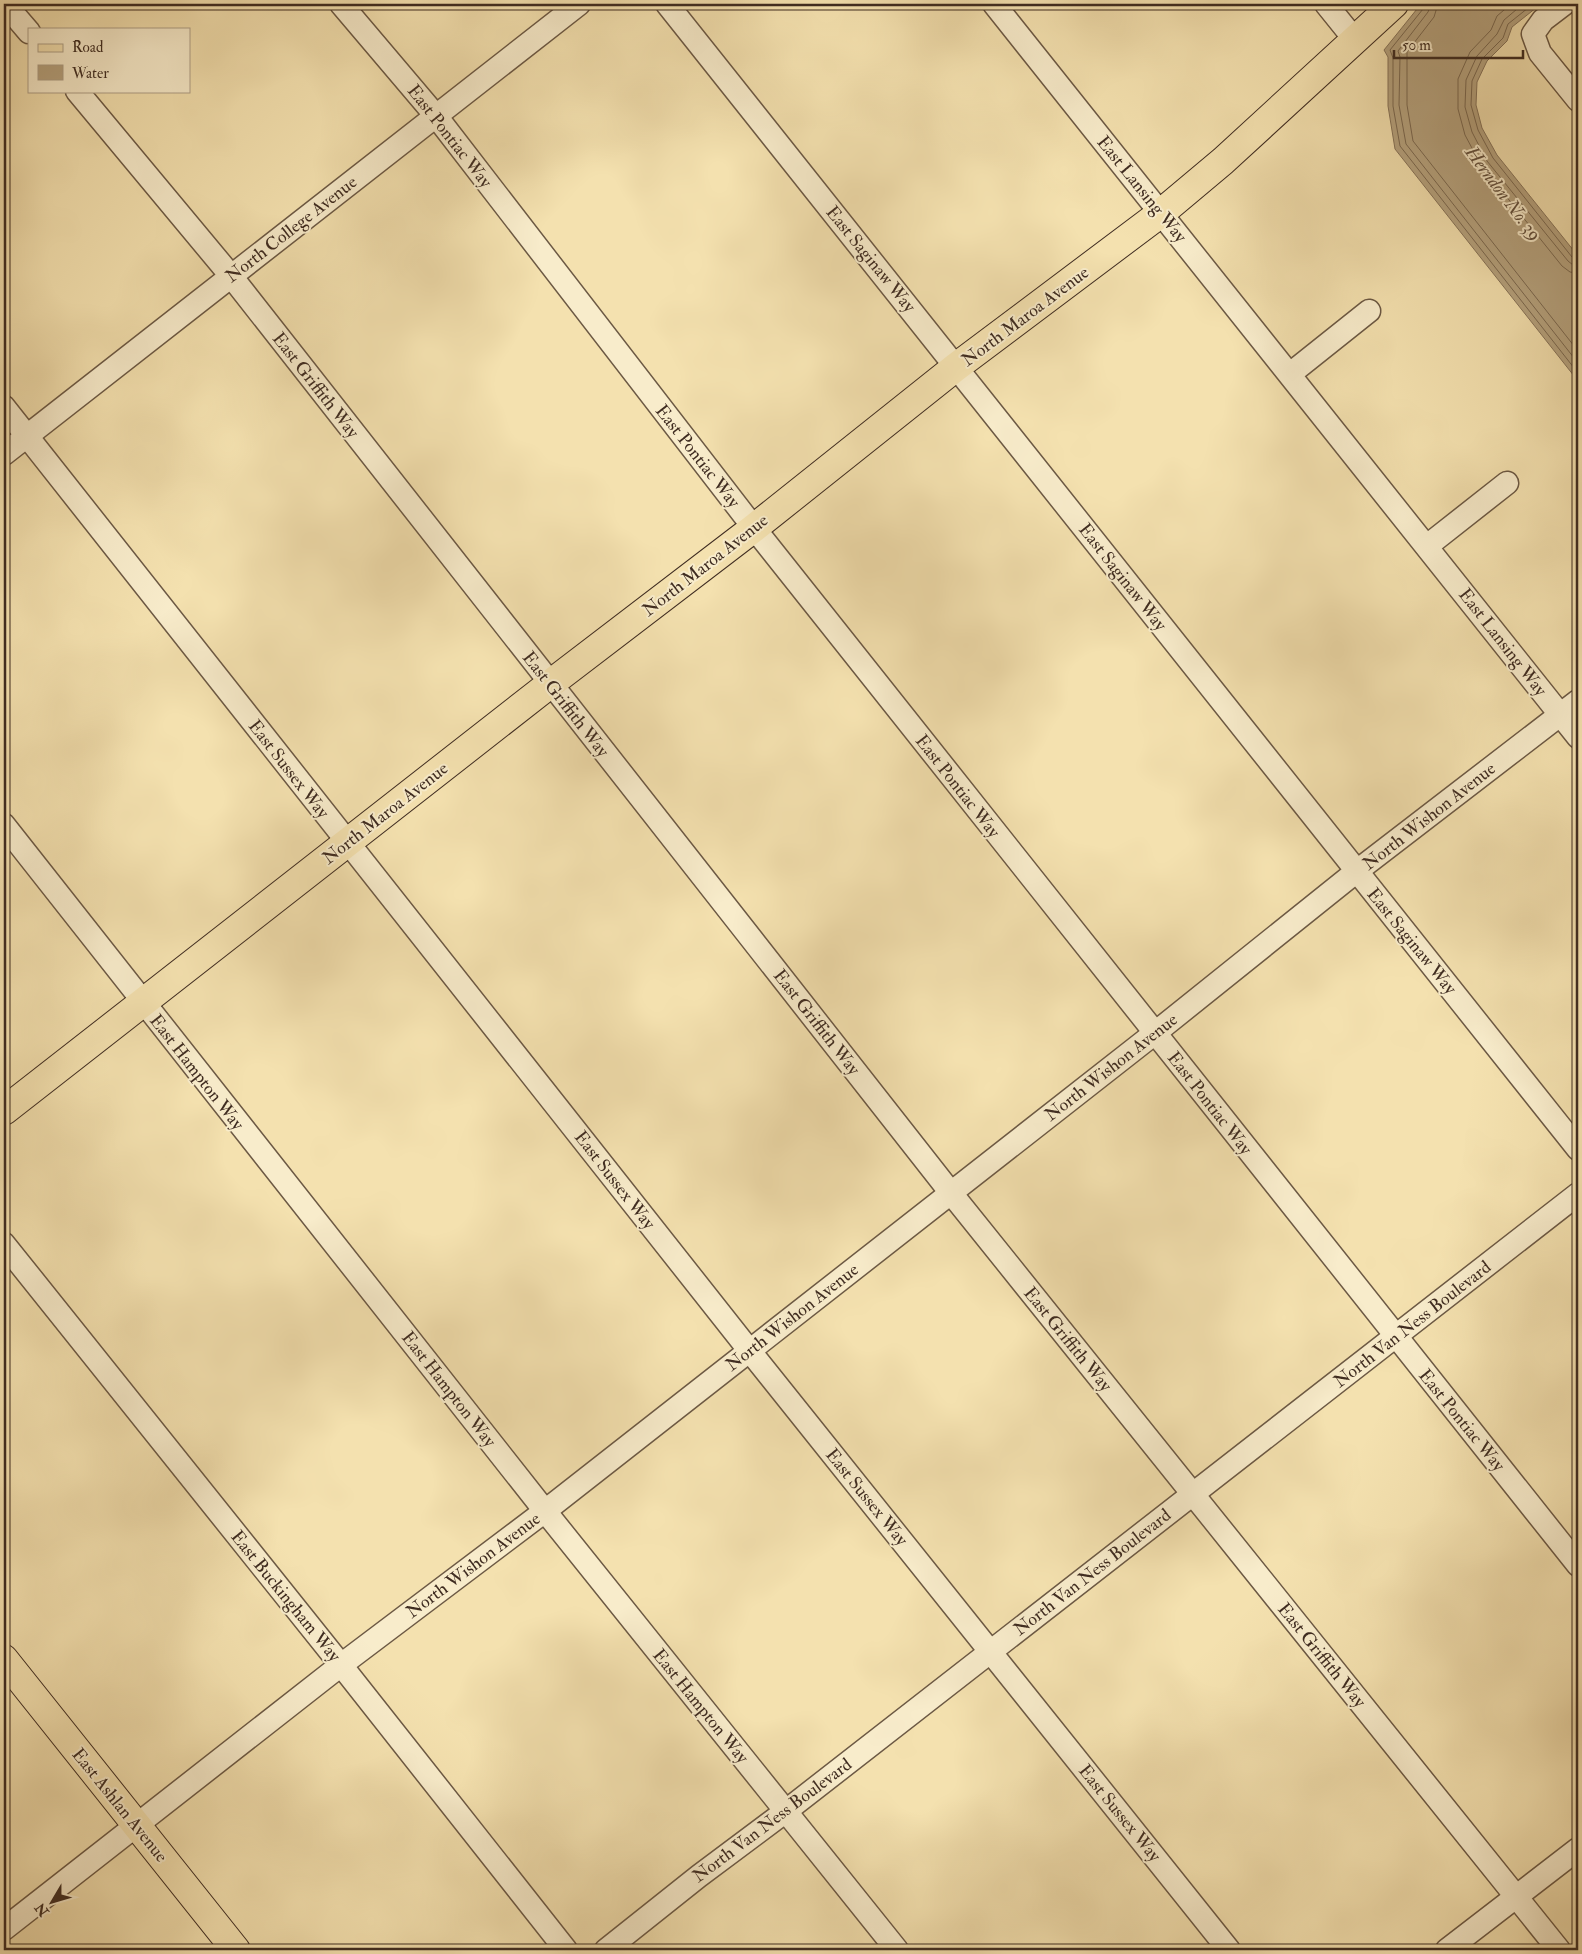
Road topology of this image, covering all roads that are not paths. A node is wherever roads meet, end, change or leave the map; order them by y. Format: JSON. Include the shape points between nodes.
{"nodes":[{"id":1,"x":5,"y":4,"type":"edge"},
{"id":2,"x":342,"y":4,"type":"edge"},
{"id":3,"x":579,"y":4,"type":"edge"},
{"id":4,"x":667,"y":4,"type":"edge"},
{"id":5,"x":994,"y":4,"type":"edge"},
{"id":6,"x":1326,"y":4,"type":"edge"},
{"id":7,"x":1394,"y":4,"type":"edge"},
{"id":8,"x":1564,"y":4,"type":"edge"},
{"id":9,"x":28,"y":31,"type":"edge"},
{"id":10,"x":1355,"y":40,"type":"junction"},
{"id":11,"x":78,"y":92,"type":"edge"},
{"id":12,"x":1578,"y":100,"type":"edge"},
{"id":13,"x":436,"y":116,"type":"junction"},
{"id":14,"x":1161,"y":213,"type":"junction"},
{"id":15,"x":231,"y":276,"type":"junction"},
{"id":16,"x":1369,"y":311,"type":"dead end"},
{"id":17,"x":956,"y":367,"type":"junction"},
{"id":18,"x":1290,"y":374,"type":"junction"},
{"id":19,"x":4,"y":407,"type":"edge"},
{"id":20,"x":27,"y":436,"type":"junction"},
{"id":21,"x":4,"y":454,"type":"edge"},
{"id":22,"x":1507,"y":483,"type":"dead end"},
{"id":23,"x":754,"y":528,"type":"junction"},
{"id":24,"x":1427,"y":546,"type":"junction"},
{"id":25,"x":550,"y":684,"type":"junction"},
{"id":26,"x":1578,"y":701,"type":"edge"},
{"id":27,"x":1560,"y":715,"type":"junction"},
{"id":28,"x":1578,"y":738,"type":"edge"},
{"id":29,"x":4,"y":825,"type":"edge"},
{"id":30,"x":347,"y":842,"type":"junction"},
{"id":31,"x":1357,"y":871,"type":"junction"},
{"id":32,"x":143,"y":1002,"type":"junction"},
{"id":33,"x":1155,"y":1033,"type":"junction"},
{"id":34,"x":4,"y":1111,"type":"edge"},
{"id":35,"x":1578,"y":1149,"type":"edge"},
{"id":36,"x":951,"y":1193,"type":"junction"},
{"id":37,"x":1578,"y":1194,"type":"edge"},
{"id":38,"x":4,"y":1244,"type":"edge"},
{"id":39,"x":1395,"y":1336,"type":"junction"},
{"id":40,"x":749,"y":1350,"type":"junction"},
{"id":41,"x":1192,"y":1494,"type":"junction"},
{"id":42,"x":545,"y":1511,"type":"junction"},
{"id":43,"x":1578,"y":1565,"type":"edge"},
{"id":44,"x":990,"y":1651,"type":"junction"},
{"id":45,"x":4,"y":1659,"type":"edge"},
{"id":46,"x":341,"y":1665,"type":"junction"},
{"id":47,"x":786,"y":1811,"type":"junction"},
{"id":48,"x":138,"y":1826,"type":"junction"},
{"id":49,"x":1578,"y":1849,"type":"edge"},
{"id":50,"x":1516,"y":1897,"type":"junction"},
{"id":51,"x":4,"y":1929,"type":"edge"},
{"id":52,"x":236,"y":1950,"type":"edge"},
{"id":53,"x":566,"y":1950,"type":"edge"},
{"id":54,"x":606,"y":1950,"type":"edge"},
{"id":55,"x":897,"y":1950,"type":"edge"},
{"id":56,"x":1229,"y":1950,"type":"edge"},
{"id":57,"x":1447,"y":1950,"type":"edge"},
{"id":58,"x":1559,"y":1950,"type":"edge"}],
"edges":[{"from":1,"to":9,"type":"street"},
{"from":2,"to":13,"type":"street","name":"East Pontiac Way"},
{"from":3,"to":13,"type":"street","name":"North College Avenue"},
{"from":4,"to":17,"type":"street","name":"East Saginaw Way"},
{"from":5,"to":14,"type":"street","name":"East Lansing Way"},
{"from":6,"to":10,"type":"street"},
{"from":7,"to":10,"type":"main road","name":"North Maroa Avenue"},
{"from":8,"to":12,"type":"street","via":[[1543,20],[1533,34],[1540,53]]},
{"from":10,"to":14,"type":"main road","name":"North Maroa Avenue","via":[[1223,162]]},
{"from":11,"to":15,"type":"street","name":"East Griffith Way"},
{"from":13,"to":15,"type":"street","name":"North College Avenue"},
{"from":13,"to":23,"type":"street","name":"East Pontiac Way"},
{"from":14,"to":17,"type":"main road","name":"North Maroa Avenue"},
{"from":14,"to":18,"type":"street","name":"East Lansing Way"},
{"from":15,"to":20,"type":"street","name":"North College Avenue"},
{"from":15,"to":25,"type":"street","name":"East Griffith Way"},
{"from":16,"to":18,"type":"street"},
{"from":17,"to":23,"type":"main road","name":"North Maroa Avenue"},
{"from":17,"to":31,"type":"street","name":"East Saginaw Way"},
{"from":18,"to":24,"type":"street","name":"East Lansing Way"},
{"from":19,"to":20,"type":"street","name":"East Sussex Way"},
{"from":20,"to":21,"type":"street","name":"North College Avenue"},
{"from":20,"to":30,"type":"street","name":"East Sussex Way"},
{"from":22,"to":24,"type":"street"},
{"from":23,"to":25,"type":"main road","name":"North Maroa Avenue"},
{"from":23,"to":33,"type":"street","name":"East Pontiac Way"},
{"from":24,"to":27,"type":"street","name":"East Lansing Way"},
{"from":25,"to":30,"type":"main road","name":"North Maroa Avenue"},
{"from":25,"to":36,"type":"street","name":"East Griffith Way"},
{"from":26,"to":27,"type":"street","name":"North Wishon Avenue"},
{"from":27,"to":28,"type":"street","name":"East Lansing Way"},
{"from":27,"to":31,"type":"street","name":"North Wishon Avenue"},
{"from":29,"to":32,"type":"street","name":"East Hampton Way"},
{"from":30,"to":32,"type":"main road","name":"North Maroa Avenue"},
{"from":30,"to":40,"type":"street","name":"East Sussex Way"},
{"from":31,"to":33,"type":"street","name":"North Wishon Avenue"},
{"from":31,"to":35,"type":"street","name":"East Saginaw Way"},
{"from":32,"to":34,"type":"main road","name":"North Maroa Avenue"},
{"from":32,"to":42,"type":"street","name":"East Hampton Way"},
{"from":33,"to":36,"type":"street","name":"North Wishon Avenue"},
{"from":33,"to":39,"type":"street","name":"East Pontiac Way"},
{"from":36,"to":40,"type":"street","name":"North Wishon Avenue"},
{"from":36,"to":41,"type":"street","name":"East Griffith Way"},
{"from":37,"to":39,"type":"street","name":"North Van Ness Boulevard"},
{"from":38,"to":46,"type":"street","name":"East Buckingham Way"},
{"from":39,"to":41,"type":"street","name":"North Van Ness Boulevard"},
{"from":39,"to":43,"type":"street","name":"East Pontiac Way"},
{"from":40,"to":42,"type":"street","name":"North Wishon Avenue"},
{"from":40,"to":44,"type":"street","name":"East Sussex Way"},
{"from":41,"to":44,"type":"street","name":"North Van Ness Boulevard"},
{"from":41,"to":50,"type":"street","name":"East Griffith Way"},
{"from":42,"to":46,"type":"street","name":"North Wishon Avenue"},
{"from":42,"to":47,"type":"street","name":"East Hampton Way"},
{"from":44,"to":47,"type":"street","name":"North Van Ness Boulevard"},
{"from":44,"to":56,"type":"street","name":"East Sussex Way"},
{"from":45,"to":48,"type":"main road","name":"East Ashlan Avenue"},
{"from":46,"to":48,"type":"street","name":"North Wishon Avenue"},
{"from":46,"to":53,"type":"street","name":"East Buckingham Way"},
{"from":47,"to":54,"type":"street","name":"North Van Ness Boulevard"},
{"from":47,"to":55,"type":"street","name":"East Hampton Way"},
{"from":48,"to":51,"type":"street","name":"North Wishon Avenue"},
{"from":48,"to":52,"type":"main road","name":"East Ashlan Avenue"},
{"from":49,"to":50,"type":"street"},
{"from":50,"to":57,"type":"street"},
{"from":50,"to":58,"type":"street","name":"East Griffith Way"}]}
